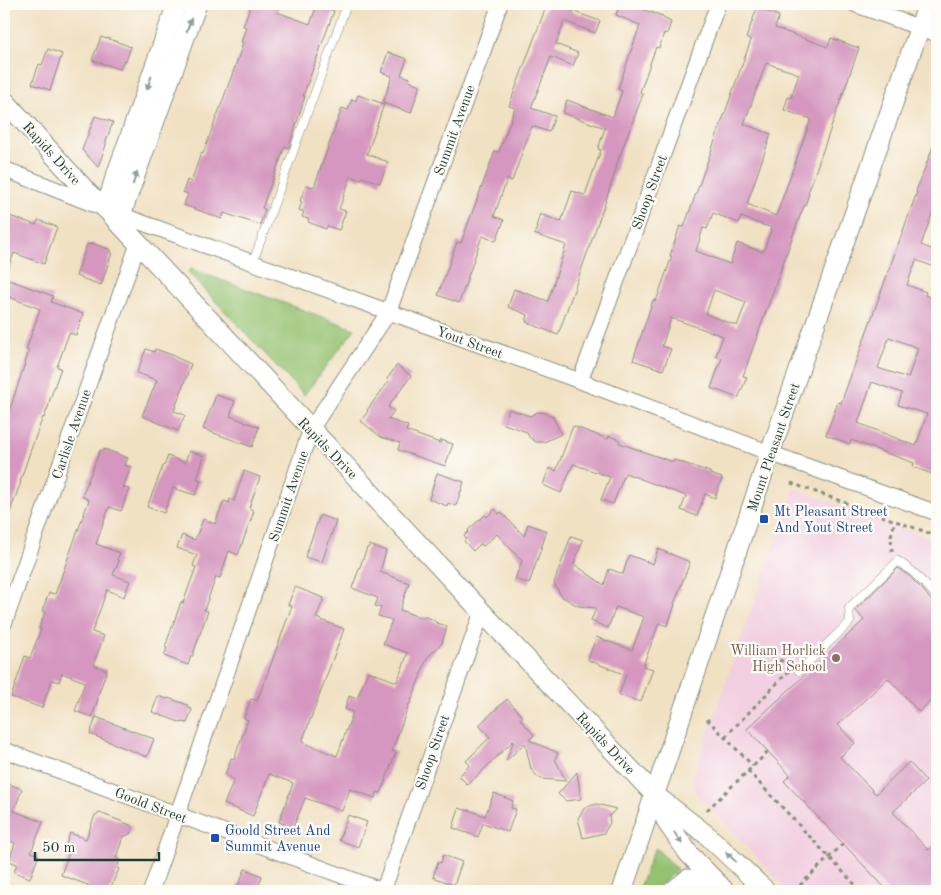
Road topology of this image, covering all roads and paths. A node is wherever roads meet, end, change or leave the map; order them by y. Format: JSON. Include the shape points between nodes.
{"nodes":[{"id":1,"x":177,"y":4,"type":"edge"},
{"id":2,"x":197,"y":4,"type":"edge"},
{"id":3,"x":347,"y":4,"type":"edge"},
{"id":4,"x":500,"y":4,"type":"edge"},
{"id":5,"x":718,"y":4,"type":"edge"},
{"id":6,"x":854,"y":4,"type":"edge"},
{"id":7,"x":928,"y":4,"type":"edge"},
{"id":8,"x":919,"y":27,"type":"junction"},
{"id":9,"x":937,"y":34,"type":"edge"},
{"id":10,"x":4,"y":100,"type":"edge"},
{"id":11,"x":4,"y":169,"type":"edge"},
{"id":12,"x":115,"y":216,"type":"junction"},
{"id":13,"x":138,"y":244,"type":"junction"},
{"id":14,"x":253,"y":262,"type":"junction"},
{"id":15,"x":388,"y":313,"type":"junction"},
{"id":16,"x":580,"y":381,"type":"junction"},
{"id":17,"x":311,"y":429,"type":"junction"},
{"id":18,"x":770,"y":453,"type":"junction"},
{"id":19,"x":791,"y":483,"type":"dead end"},
{"id":20,"x":937,"y":513,"type":"edge"},
{"id":21,"x":895,"y":521,"type":"junction"},
{"id":22,"x":937,"y":536,"type":"edge"},
{"id":23,"x":898,"y":560,"type":"junction"},
{"id":24,"x":937,"y":581,"type":"edge"},
{"id":25,"x":935,"y":593,"type":"edge"},
{"id":26,"x":482,"y":612,"type":"junction"},
{"id":27,"x":4,"y":624,"type":"edge"},
{"id":28,"x":734,"y":644,"type":"dead end"},
{"id":29,"x":799,"y":671,"type":"dead end"},
{"id":30,"x":707,"y":719,"type":"dead end"},
{"id":31,"x":725,"y":737,"type":"junction"},
{"id":32,"x":4,"y":750,"type":"edge"},
{"id":33,"x":768,"y":752,"type":"dead end"},
{"id":34,"x":754,"y":766,"type":"junction"},
{"id":35,"x":748,"y":771,"type":"junction"},
{"id":36,"x":655,"y":795,"type":"junction"},
{"id":37,"x":707,"y":810,"type":"dead end"},
{"id":38,"x":177,"y":815,"type":"junction"},
{"id":39,"x":843,"y":844,"type":"dead end"},
{"id":40,"x":829,"y":858,"type":"junction"},
{"id":41,"x":150,"y":891,"type":"edge"},
{"id":42,"x":383,"y":891,"type":"edge"},
{"id":43,"x":622,"y":891,"type":"edge"},
{"id":44,"x":673,"y":891,"type":"edge"},
{"id":45,"x":717,"y":891,"type":"edge"},
{"id":46,"x":724,"y":891,"type":"edge"},
{"id":47,"x":766,"y":891,"type":"edge"},
{"id":48,"x":794,"y":891,"type":"edge"},
{"id":49,"x":860,"y":891,"type":"edge"}],
"edges":[{"from":1,"to":12,"type":"street","one_way":true,"via":[[113,184]]},
{"from":12,"to":2,"type":"street","one_way":true},
{"from":3,"to":14,"type":"lane"},
{"from":4,"to":15,"type":"street","name":"Summit Avenue"},
{"from":5,"to":16,"type":"street","name":"Shoop Street"},
{"from":6,"to":8,"type":"street"},
{"from":7,"to":8,"type":"street","name":"Mount Pleasant Street"},
{"from":8,"to":9,"type":"street"},
{"from":8,"to":18,"type":"street","name":"Mount Pleasant Street"},
{"from":10,"to":12,"type":"street","name":"Rapids Drive","via":[[89,194]]},
{"from":11,"to":12,"type":"street","name":"Yout Street"},
{"from":12,"to":13,"type":"street","name":"Rapids Drive"},
{"from":12,"to":14,"type":"street","name":"Yout Street"},
{"from":13,"to":17,"type":"street","name":"Rapids Drive"},
{"from":13,"to":27,"type":"street","name":"Carlisle Avenue"},
{"from":14,"to":15,"type":"street","name":"Yout Street"},
{"from":15,"to":16,"type":"street","name":"Yout Street"},
{"from":15,"to":17,"type":"street","name":"Summit Avenue"},
{"from":16,"to":18,"type":"street","name":"Yout Street"},
{"from":17,"to":26,"type":"street","name":"Rapids Drive"},
{"from":17,"to":38,"type":"street","name":"Summit Avenue"},
{"from":18,"to":20,"type":"street","name":"Yout Street"},
{"from":18,"to":36,"type":"street","name":"Mount Pleasant Street"},
{"from":19,"to":21,"type":"path"},
{"from":21,"to":22,"type":"path"},
{"from":21,"to":23,"type":"path","via":[[891,551]]},
{"from":23,"to":25,"type":"lane"},
{"from":23,"to":29,"type":"lane","via":[[849,608],[850,622]]},
{"from":24,"to":25,"type":"lane"},
{"from":26,"to":36,"type":"street","name":"Rapids Drive"},
{"from":26,"to":42,"type":"street","name":"Shoop Street"},
{"from":28,"to":31,"type":"path","via":[[782,660],[793,667]]},
{"from":30,"to":31,"type":"path"},
{"from":31,"to":34,"type":"path"},
{"from":32,"to":38,"type":"street","name":"Goold Street"},
{"from":33,"to":34,"type":"path"},
{"from":34,"to":35,"type":"path"},
{"from":35,"to":37,"type":"path"},
{"from":35,"to":40,"type":"path"},
{"from":36,"to":43,"type":"street","name":"Mount Pleasant Street"},
{"from":36,"to":46,"type":"street","name":"Rapids Drive","one_way":true,"via":[[668,824],[689,854]]},
{"from":47,"to":36,"type":"street","name":"Rapids Drive","one_way":true,"via":[[708,836]]},
{"from":38,"to":41,"type":"street","name":"Summit Avenue"},
{"from":38,"to":42,"type":"street","name":"Goold Street"},
{"from":39,"to":40,"type":"path"},
{"from":40,"to":48,"type":"path"},
{"from":40,"to":49,"type":"path"},
{"from":44,"to":45,"type":"street","via":[[688,878]]}]}
